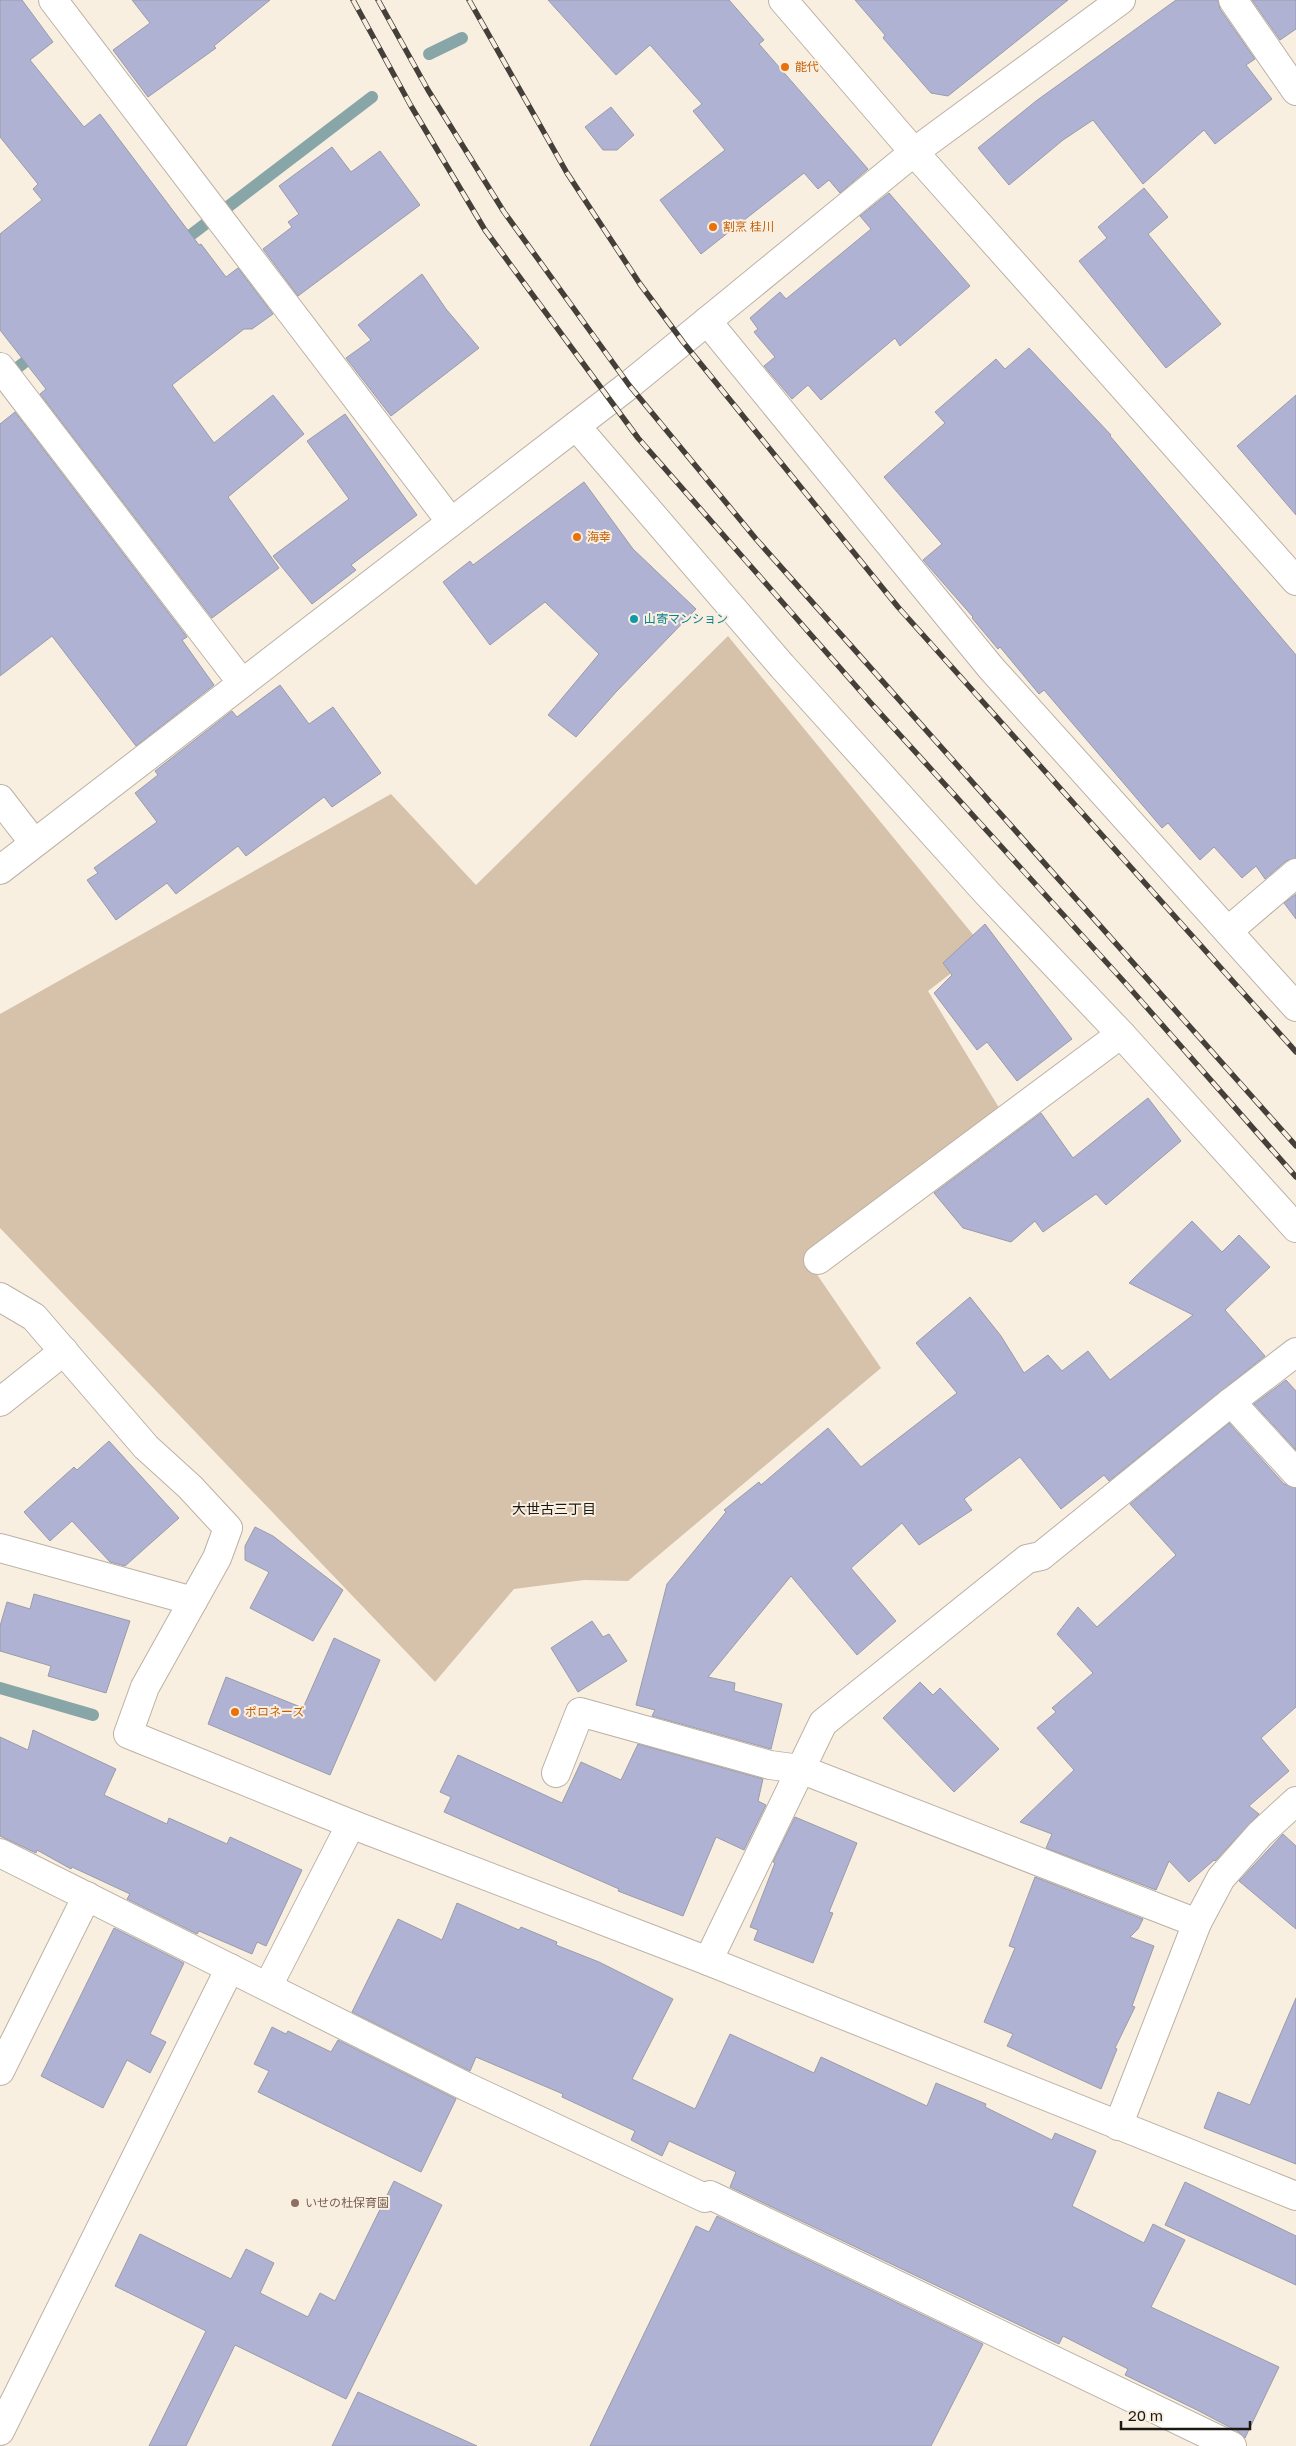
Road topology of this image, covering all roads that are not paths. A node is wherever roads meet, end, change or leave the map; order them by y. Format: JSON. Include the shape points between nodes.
{"nodes":[{"id":1,"x":53,"y":0,"type":"edge"},
{"id":2,"x":783,"y":0,"type":"edge"},
{"id":3,"x":1121,"y":0,"type":"edge"},
{"id":4,"x":1233,"y":0,"type":"edge"},
{"id":5,"x":1296,"y":91,"type":"edge"},
{"id":6,"x":914,"y":152,"type":"junction"},
{"id":7,"x":707,"y":321,"type":"junction"},
{"id":8,"x":0,"y":367,"type":"edge"},
{"id":9,"x":576,"y":426,"type":"junction"},
{"id":10,"x":450,"y":522,"type":"junction"},
{"id":11,"x":1296,"y":581,"type":"edge"},
{"id":12,"x":242,"y":683,"type":"junction"},
{"id":13,"x":0,"y":798,"type":"edge"},
{"id":14,"x":34,"y":843,"type":"junction"},
{"id":15,"x":0,"y":870,"type":"edge"},
{"id":16,"x":1296,"y":873,"type":"edge"},
{"id":17,"x":1228,"y":931,"type":"junction"},
{"id":18,"x":1296,"y":1007,"type":"edge"},
{"id":19,"x":1121,"y":1034,"type":"junction"},
{"id":20,"x":1296,"y":1228,"type":"edge"},
{"id":21,"x":818,"y":1260,"type":"dead end"},
{"id":22,"x":0,"y":1297,"type":"edge"},
{"id":23,"x":64,"y":1351,"type":"junction"},
{"id":24,"x":1296,"y":1352,"type":"edge"},
{"id":25,"x":0,"y":1402,"type":"edge"},
{"id":26,"x":1231,"y":1402,"type":"junction"},
{"id":27,"x":1296,"y":1473,"type":"edge"},
{"id":28,"x":0,"y":1548,"type":"edge"},
{"id":29,"x":193,"y":1601,"type":"junction"},
{"id":30,"x":800,"y":1769,"type":"junction"},
{"id":31,"x":556,"y":1773,"type":"dead end"},
{"id":32,"x":1296,"y":1801,"type":"edge"},
{"id":33,"x":350,"y":1824,"type":"junction"},
{"id":34,"x":0,"y":1853,"type":"edge"},
{"id":35,"x":87,"y":1896,"type":"junction"},
{"id":36,"x":1197,"y":1924,"type":"junction"},
{"id":37,"x":708,"y":1961,"type":"junction"},
{"id":38,"x":230,"y":1968,"type":"junction"},
{"id":39,"x":268,"y":1986,"type":"junction"},
{"id":40,"x":0,"y":2070,"type":"edge"},
{"id":41,"x":1118,"y":2126,"type":"junction"},
{"id":42,"x":1296,"y":2196,"type":"edge"},
{"id":43,"x":0,"y":2431,"type":"edge"},
{"id":44,"x":1232,"y":2446,"type":"edge"}],
"edges":[{"from":1,"to":10,"type":"street"},
{"from":2,"to":6,"type":"street"},
{"from":3,"to":6,"type":"street"},
{"from":4,"to":5,"type":"street"},
{"from":6,"to":7,"type":"street"},
{"from":6,"to":11,"type":"street"},
{"from":7,"to":9,"type":"street"},
{"from":7,"to":17,"type":"street","via":[[991,668]]},
{"from":8,"to":12,"type":"street"},
{"from":9,"to":10,"type":"street"},
{"from":9,"to":19,"type":"street","via":[[782,666],[987,893]]},
{"from":10,"to":12,"type":"street"},
{"from":12,"to":14,"type":"street"},
{"from":13,"to":14,"type":"street"},
{"from":14,"to":15,"type":"street"},
{"from":16,"to":17,"type":"street"},
{"from":17,"to":18,"type":"street"},
{"from":19,"to":20,"type":"street"},
{"from":19,"to":21,"type":"street"},
{"from":22,"to":23,"type":"street","via":[[34,1317]]},
{"from":23,"to":25,"type":"street"},
{"from":23,"to":29,"type":"street","via":[[146,1447],[228,1528],[217,1558]]},
{"from":24,"to":26,"type":"street"},
{"from":26,"to":27,"type":"street"},
{"from":26,"to":30,"type":"street","via":[[1042,1556],[1027,1559],[823,1723]]},
{"from":28,"to":29,"type":"street"},
{"from":29,"to":33,"type":"street","via":[[146,1687],[128,1734]]},
{"from":30,"to":31,"type":"street","via":[[770,1765],[580,1712]]},
{"from":30,"to":36,"type":"street"},
{"from":30,"to":37,"type":"street"},
{"from":32,"to":36,"type":"street","via":[[1260,1834],[1221,1878]]},
{"from":33,"to":37,"type":"street"},
{"from":33,"to":39,"type":"street"},
{"from":34,"to":35,"type":"street"},
{"from":35,"to":38,"type":"street"},
{"from":35,"to":40,"type":"street"},
{"from":36,"to":41,"type":"street"},
{"from":37,"to":41,"type":"street"},
{"from":38,"to":39,"type":"street"},
{"from":38,"to":43,"type":"street"},
{"from":39,"to":44,"type":"street","via":[[474,2090],[705,2198],[710,2195]]},
{"from":41,"to":42,"type":"street"}]}
